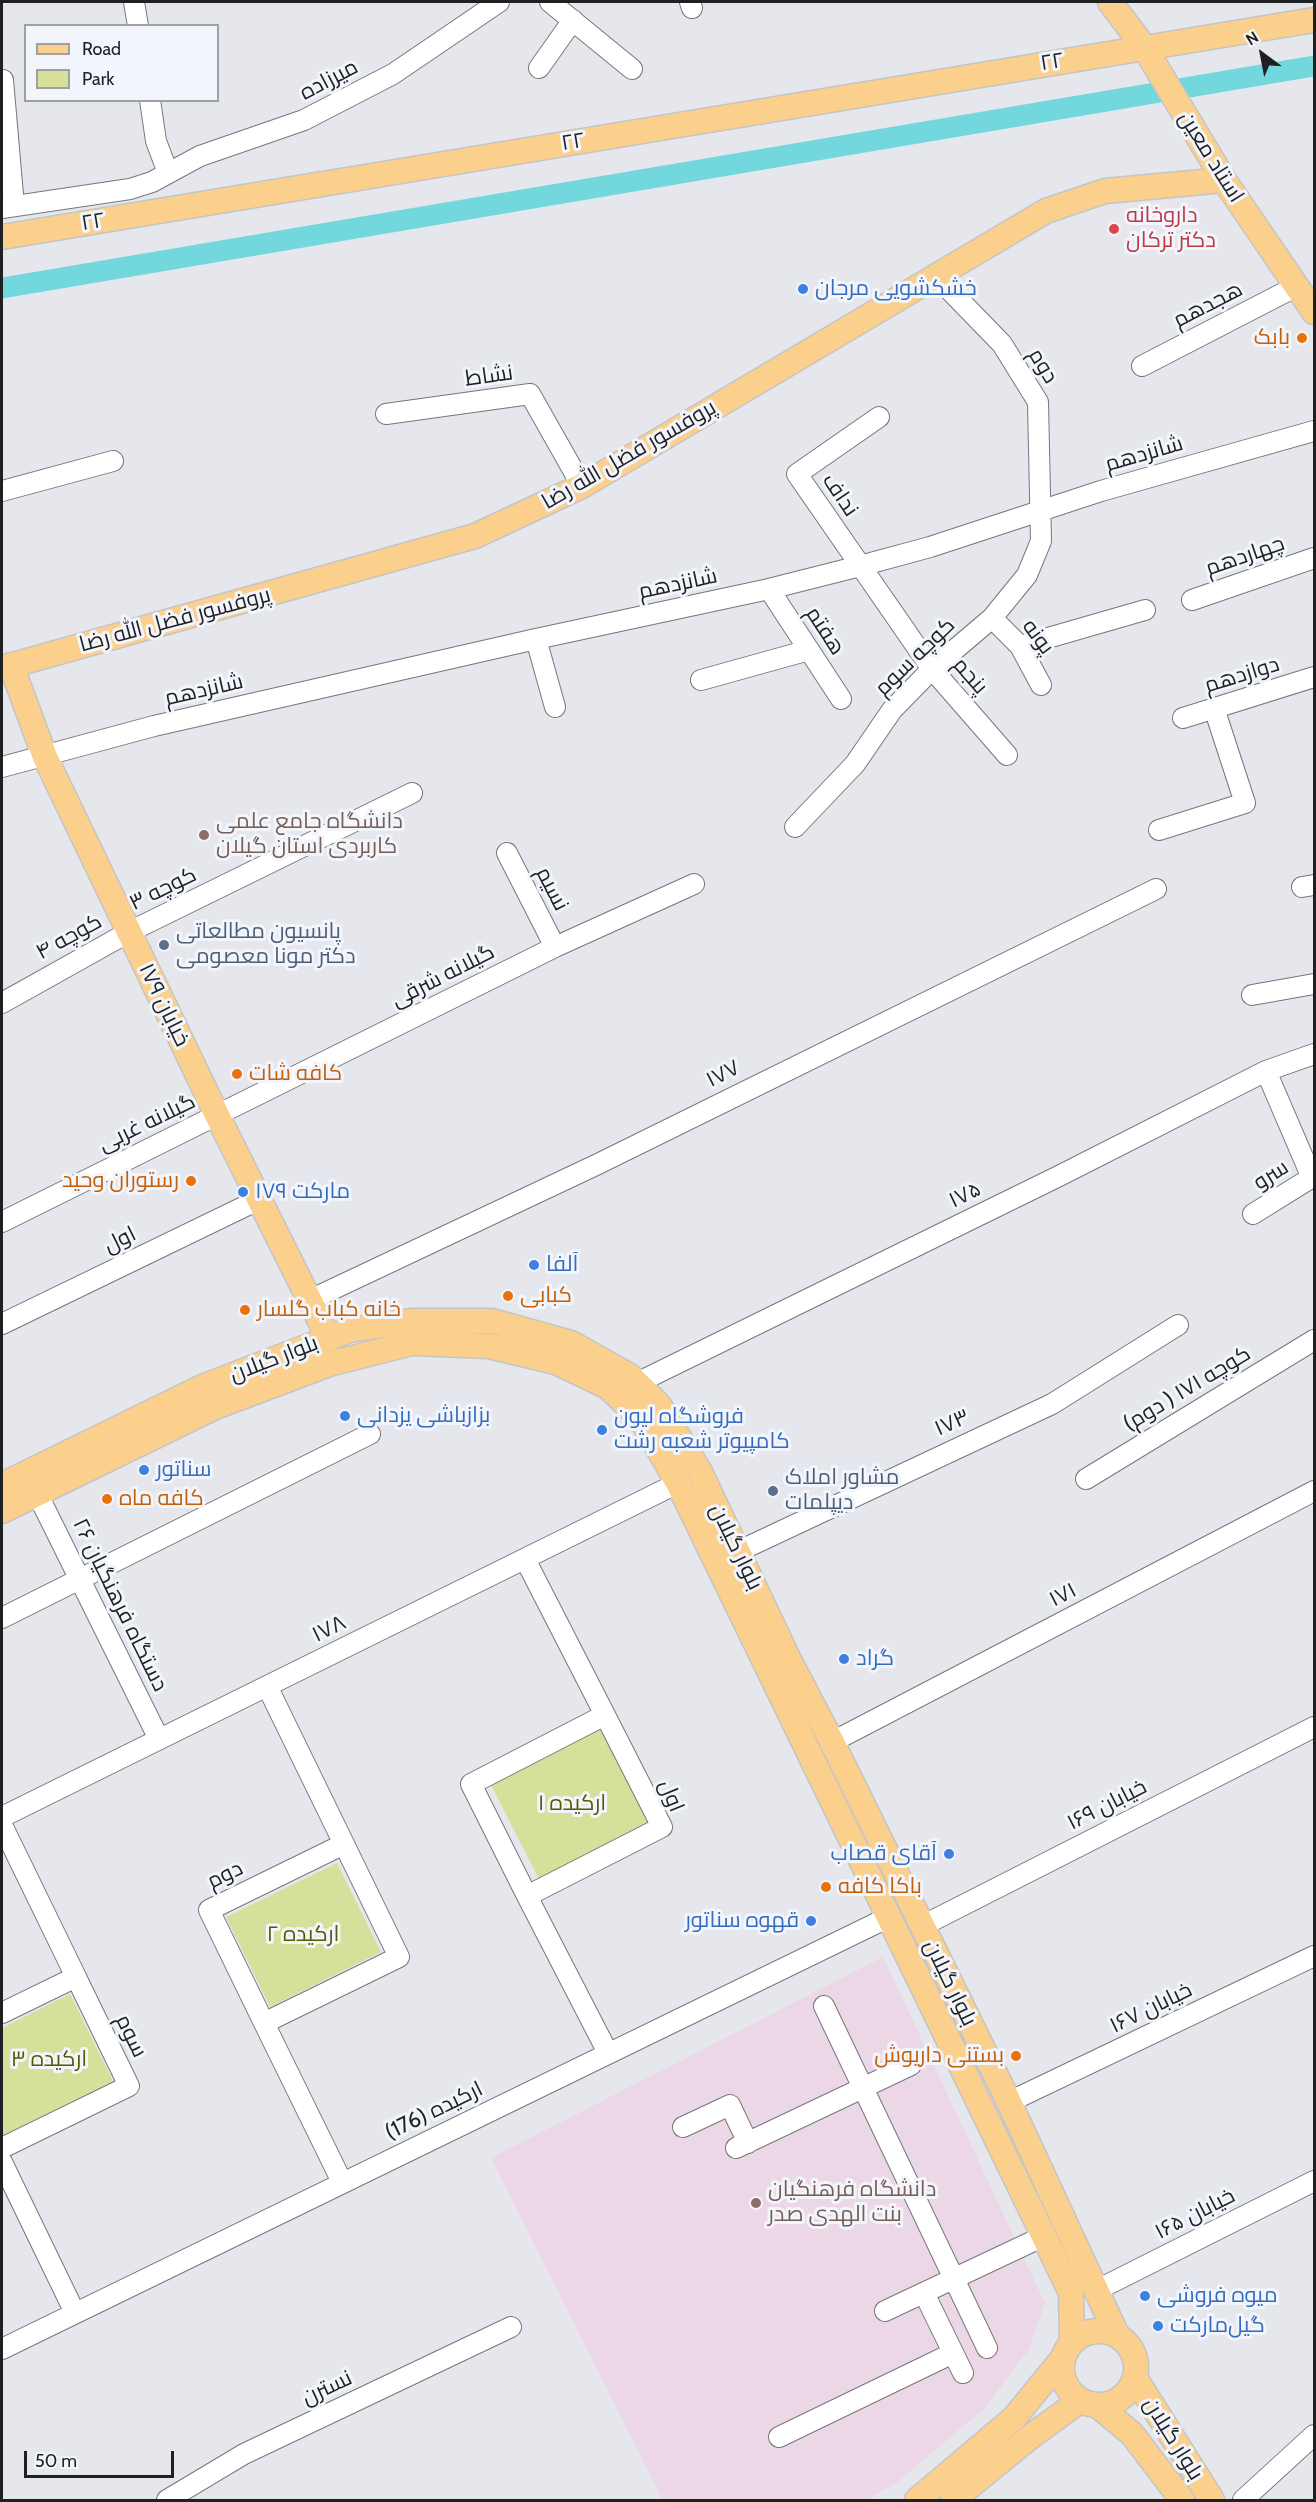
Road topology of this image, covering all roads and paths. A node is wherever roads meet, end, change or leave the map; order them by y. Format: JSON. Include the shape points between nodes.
{"nodes":[{"id":1,"x":134,"y":2,"type":"edge"},
{"id":2,"x":499,"y":2,"type":"edge"},
{"id":3,"x":550,"y":2,"type":"edge"},
{"id":4,"x":1110,"y":2,"type":"edge"},
{"id":5,"x":573,"y":20,"type":"junction"},
{"id":6,"x":1314,"y":20,"type":"edge"},
{"id":7,"x":138,"y":24,"type":"edge"},
{"id":8,"x":1144,"y":47,"type":"junction"},
{"id":9,"x":539,"y":68,"type":"dead end"},
{"id":10,"x":632,"y":69,"type":"dead end"},
{"id":11,"x":3,"y":80,"type":"dead end"},
{"id":12,"x":150,"y":102,"type":"edge"},
{"id":13,"x":168,"y":173,"type":"junction"},
{"id":14,"x":1221,"y":174,"type":"junction"},
{"id":15,"x":8,"y":207,"type":"edge"},
{"id":16,"x":2,"y":237,"type":"edge"},
{"id":17,"x":935,"y":275,"type":"junction"},
{"id":18,"x":1305,"y":284,"type":"edge"},
{"id":19,"x":1314,"y":312,"type":"edge"},
{"id":20,"x":1142,"y":366,"type":"dead end"},
{"id":21,"x":386,"y":414,"type":"dead end"},
{"id":22,"x":879,"y":417,"type":"dead end"},
{"id":23,"x":1314,"y":431,"type":"edge"},
{"id":24,"x":113,"y":460,"type":"dead end"},
{"id":25,"x":582,"y":486,"type":"junction"},
{"id":26,"x":2,"y":491,"type":"edge"},
{"id":27,"x":1041,"y":511,"type":"junction"},
{"id":28,"x":1314,"y":558,"type":"edge"},
{"id":29,"x":860,"y":566,"type":"junction"},
{"id":30,"x":769,"y":589,"type":"junction"},
{"id":31,"x":1192,"y":600,"type":"dead end"},
{"id":32,"x":1146,"y":610,"type":"dead end"},
{"id":33,"x":992,"y":618,"type":"junction"},
{"id":34,"x":536,"y":639,"type":"junction"},
{"id":35,"x":1020,"y":646,"type":"junction"},
{"id":36,"x":809,"y":650,"type":"junction"},
{"id":37,"x":6,"y":666,"type":"edge"},
{"id":38,"x":932,"y":669,"type":"junction"},
{"id":39,"x":1314,"y":677,"type":"edge"},
{"id":40,"x":701,"y":680,"type":"dead end"},
{"id":41,"x":1041,"y":685,"type":"dead end"},
{"id":42,"x":841,"y":699,"type":"dead end"},
{"id":43,"x":555,"y":707,"type":"dead end"},
{"id":44,"x":1214,"y":708,"type":"junction"},
{"id":45,"x":1183,"y":718,"type":"dead end"},
{"id":46,"x":1007,"y":755,"type":"dead end"},
{"id":47,"x":45,"y":757,"type":"junction"},
{"id":48,"x":2,"y":767,"type":"edge"},
{"id":49,"x":412,"y":793,"type":"dead end"},
{"id":50,"x":795,"y":827,"type":"dead end"},
{"id":51,"x":1159,"y":830,"type":"dead end"},
{"id":52,"x":507,"y":853,"type":"dead end"},
{"id":53,"x":694,"y":884,"type":"dead end"},
{"id":54,"x":1156,"y":889,"type":"dead end"},
{"id":55,"x":129,"y":932,"type":"junction"},
{"id":56,"x":555,"y":947,"type":"junction"},
{"id":57,"x":1314,"y":984,"type":"edge"},
{"id":58,"x":1252,"y":995,"type":"dead end"},
{"id":59,"x":2,"y":1003,"type":"edge"},
{"id":60,"x":1314,"y":1054,"type":"edge"},
{"id":61,"x":1266,"y":1071,"type":"junction"},
{"id":62,"x":217,"y":1115,"type":"junction"},
{"id":63,"x":1313,"y":1177,"type":"edge"},
{"id":64,"x":260,"y":1199,"type":"junction"},
{"id":65,"x":1253,"y":1214,"type":"dead end"},
{"id":66,"x":2,"y":1222,"type":"edge"},
{"id":67,"x":310,"y":1300,"type":"junction"},
{"id":68,"x":2,"y":1324,"type":"edge"},
{"id":69,"x":1178,"y":1325,"type":"dead end"},
{"id":70,"x":329,"y":1339,"type":"junction"},
{"id":71,"x":1314,"y":1340,"type":"edge"},
{"id":72,"x":637,"y":1383,"type":"junction"},
{"id":73,"x":370,"y":1434,"type":"dead end"},
{"id":74,"x":1086,"y":1479,"type":"dead end"},
{"id":75,"x":32,"y":1482,"type":"junction"},
{"id":76,"x":678,"y":1483,"type":"junction"},
{"id":77,"x":2,"y":1485,"type":"edge"},
{"id":78,"x":1314,"y":1491,"type":"edge"},
{"id":79,"x":2,"y":1511,"type":"edge"},
{"id":80,"x":738,"y":1551,"type":"junction"},
{"id":81,"x":525,"y":1559,"type":"junction"},
{"id":82,"x":80,"y":1578,"type":"junction"},
{"id":83,"x":2,"y":1618,"type":"edge"},
{"id":84,"x":267,"y":1686,"type":"junction"},
{"id":85,"x":605,"y":1715,"type":"junction"},
{"id":86,"x":1314,"y":1727,"type":"edge"},
{"id":87,"x":159,"y":1739,"type":"junction"},
{"id":88,"x":832,"y":1742,"type":"junction"},
{"id":89,"x":2,"y":1817,"type":"edge"},
{"id":90,"x":2,"y":1825,"type":"edge"},
{"id":91,"x":344,"y":1844,"type":"junction"},
{"id":92,"x":527,"y":1896,"type":"junction"},
{"id":93,"x":889,"y":1917,"type":"junction"},
{"id":94,"x":922,"y":1926,"type":"junction"},
{"id":95,"x":1314,"y":1956,"type":"edge"},
{"id":96,"x":76,"y":1977,"type":"junction"},
{"id":97,"x":824,"y":2006,"type":"dead end"},
{"id":98,"x":2,"y":2013,"type":"edge"},
{"id":99,"x":264,"y":2023,"type":"junction"},
{"id":100,"x":608,"y":2053,"type":"junction"},
{"id":101,"x":911,"y":2065,"type":"dead end"},
{"id":102,"x":863,"y":2088,"type":"junction"},
{"id":103,"x":1009,"y":2103,"type":"junction"},
{"id":104,"x":683,"y":2127,"type":"dead end"},
{"id":105,"x":2,"y":2148,"type":"edge"},
{"id":106,"x":2,"y":2162,"type":"edge"},
{"id":107,"x":1314,"y":2181,"type":"edge"},
{"id":108,"x":342,"y":2182,"type":"junction"},
{"id":109,"x":1044,"y":2236,"type":"junction"},
{"id":110,"x":954,"y":2278,"type":"junction"},
{"id":111,"x":1097,"y":2290,"type":"junction"},
{"id":112,"x":924,"y":2293,"type":"junction"},
{"id":113,"x":885,"y":2311,"type":"dead end"},
{"id":114,"x":75,"y":2313,"type":"junction"},
{"id":115,"x":511,"y":2327,"type":"dead end"},
{"id":116,"x":1117,"y":2335,"type":"junction"},
{"id":117,"x":987,"y":2348,"type":"dead end"},
{"id":118,"x":2,"y":2349,"type":"edge"},
{"id":119,"x":1067,"y":2351,"type":"junction"},
{"id":120,"x":953,"y":2354,"type":"junction"},
{"id":121,"x":963,"y":2373,"type":"dead end"},
{"id":122,"x":1135,"y":2378,"type":"junction"},
{"id":123,"x":1089,"y":2403,"type":"junction"},
{"id":124,"x":1314,"y":2435,"type":"edge"},
{"id":125,"x":780,"y":2437,"type":"dead end"},
{"id":126,"x":167,"y":2500,"type":"edge"},
{"id":127,"x":917,"y":2500,"type":"edge"},
{"id":128,"x":953,"y":2500,"type":"edge"},
{"id":129,"x":1181,"y":2500,"type":"edge"},
{"id":130,"x":1212,"y":2500,"type":"edge"},
{"id":131,"x":1243,"y":2500,"type":"edge"}],
"edges":[{"from":1,"to":7,"type":"street"},
{"from":2,"to":13,"type":"street","name":"میرزاده","via":[[393,74],[304,120],[200,156]]},
{"from":3,"to":5,"type":"street"},
{"from":4,"to":8,"type":"main road","name":"استاد معین"},
{"from":5,"to":9,"type":"street"},
{"from":5,"to":10,"type":"street"},
{"from":6,"to":8,"type":"main road","name":"۲۲"},
{"from":8,"to":14,"type":"main road","name":"استاد معین"},
{"from":8,"to":16,"type":"main road","name":"۲۲"},
{"from":11,"to":15,"type":"street"},
{"from":12,"to":13,"type":"street","via":[[156,141]]},
{"from":13,"to":15,"type":"street","name":"میرزاده","via":[[130,189]]},
{"from":14,"to":17,"type":"main road","name":"پروفسور فضل الله رضا","via":[[1105,191],[1046,211]]},
{"from":14,"to":18,"type":"main road","name":"استاد معین"},
{"from":17,"to":25,"type":"main road","name":"پروفسور فضل الله رضا"},
{"from":17,"to":27,"type":"street","name":"دوم","via":[[1002,345],[1038,402]]},
{"from":18,"to":19,"type":"main road","name":"استاد معین"},
{"from":18,"to":20,"type":"street","name":"هجدهم"},
{"from":21,"to":25,"type":"street","name":"نشاط","via":[[530,394]]},
{"from":22,"to":29,"type":"street","name":"نداف","via":[[797,474]]},
{"from":23,"to":27,"type":"street","name":"شانزدهم"},
{"from":24,"to":26,"type":"street"},
{"from":25,"to":37,"type":"main road","name":"پروفسور فضل الله رضا","via":[[476,536]]},
{"from":27,"to":29,"type":"street","name":"شانزدهم"},
{"from":27,"to":33,"type":"street","name":"کوچه سوم","via":[[1041,541],[1026,575]]},
{"from":28,"to":31,"type":"street","name":"چهاردهم"},
{"from":29,"to":30,"type":"street","name":"شانزدهم"},
{"from":29,"to":38,"type":"street","name":"پنجم"},
{"from":30,"to":34,"type":"street","name":"شانزدهم"},
{"from":30,"to":36,"type":"street","name":"هفتم"},
{"from":32,"to":35,"type":"street"},
{"from":33,"to":35,"type":"street","name":"پونه"},
{"from":33,"to":38,"type":"street","name":"کوچه سوم"},
{"from":34,"to":43,"type":"street"},
{"from":34,"to":47,"type":"street","name":"شانزدهم","via":[[153,726]]},
{"from":35,"to":41,"type":"street","name":"پونه"},
{"from":36,"to":40,"type":"street"},
{"from":36,"to":42,"type":"street","name":"هفتم"},
{"from":37,"to":47,"type":"main road","name":"خیابان ۱۷۹"},
{"from":38,"to":46,"type":"street","name":"پنجم"},
{"from":38,"to":50,"type":"street","name":"کوچه سوم","via":[[892,710],[855,764]]},
{"from":39,"to":44,"type":"street","name":"دوازدهم"},
{"from":44,"to":45,"type":"street","name":"دوازدهم"},
{"from":44,"to":51,"type":"street","via":[[1245,803]]},
{"from":47,"to":48,"type":"street","name":"شانزدهم"},
{"from":47,"to":55,"type":"main road","name":"خیابان ۱۷۹"},
{"from":49,"to":55,"type":"street","name":"کوچه ۳"},
{"from":52,"to":56,"type":"street","name":"نسیم"},
{"from":53,"to":56,"type":"street","name":"گیلانه شرقی"},
{"from":54,"to":67,"type":"street","name":"۱۷۷","via":[[598,1164]]},
{"from":55,"to":59,"type":"street","name":"کوچه ۴"},
{"from":55,"to":62,"type":"main road","name":"خیابان ۱۷۹"},
{"from":56,"to":62,"type":"street","name":"گیلانه شرقی"},
{"from":57,"to":58,"type":"street"},
{"from":60,"to":61,"type":"street","name":"۱۷۵"},
{"from":61,"to":63,"type":"street"},
{"from":61,"to":72,"type":"street","name":"۱۷۵"},
{"from":62,"to":64,"type":"main road","name":"خیابان ۱۷۹"},
{"from":62,"to":66,"type":"street","name":"گیلانه غربی"},
{"from":63,"to":65,"type":"street","name":"سرو"},
{"from":64,"to":67,"type":"main road","name":"خیابان ۱۷۹"},
{"from":64,"to":68,"type":"street","name":"اول"},
{"from":67,"to":70,"type":"main road","name":"خیابان ۱۷۹"},
{"from":69,"to":80,"type":"street","name":"۱۷۳","via":[[1052,1404]]},
{"from":70,"to":72,"type":"main road","name":"بلوار گیلان","via":[[350,1330],[411,1321],[492,1321],[571,1343]]},
{"from":70,"to":75,"type":"main road","name":"بلوار گیلان","via":[[202,1387]]},
{"from":71,"to":74,"type":"street","name":"کوچه ۱۷۱ ( دوم)"},
{"from":72,"to":80,"type":"main road","name":"بلوار گیلان","via":[[659,1405],[700,1472]]},
{"from":73,"to":82,"type":"street"},
{"from":75,"to":76,"type":"main road","name":"بلوار گیلان","via":[[328,1364],[412,1343],[489,1346],[556,1362],[608,1387],[641,1419]]},
{"from":75,"to":77,"type":"main road","name":"بلوار گیلان"},
{"from":75,"to":79,"type":"main road","name":"بلوار گیلان"},
{"from":75,"to":82,"type":"street","name":"۲۶ دستگاه فرهنگیان"},
{"from":76,"to":81,"type":"street","name":"۱۷۸"},
{"from":76,"to":93,"type":"main road","name":"بلوار گیلان"},
{"from":78,"to":88,"type":"street","name":"۱۷۱"},
{"from":80,"to":88,"type":"main road","name":"بلوار گیلان"},
{"from":81,"to":84,"type":"street","name":"۱۷۸"},
{"from":81,"to":85,"type":"street","name":"اول"},
{"from":82,"to":83,"type":"street"},
{"from":82,"to":87,"type":"street","name":"۲۶ دستگاه فرهنگیان"},
{"from":84,"to":87,"type":"street","name":"۱۷۸"},
{"from":84,"to":91,"type":"street"},
{"from":85,"to":92,"type":"street","via":[[471,1784]]},
{"from":85,"to":92,"type":"street","name":"اول","via":[[662,1827]]},
{"from":86,"to":94,"type":"street","name":"خیابان ۱۶۹"},
{"from":87,"to":89,"type":"street","name":"۱۷۸"},
{"from":88,"to":94,"type":"main road","name":"بلوار گیلان"},
{"from":90,"to":96,"type":"street","name":"سوم"},
{"from":91,"to":99,"type":"street","name":"دوم","via":[[209,1910]]},
{"from":91,"to":99,"type":"street","via":[[399,1957]]},
{"from":92,"to":100,"type":"street"},
{"from":93,"to":100,"type":"street","name":"ارکیده (176)"},
{"from":93,"to":109,"type":"main road","name":"بلوار گیلان"},
{"from":94,"to":103,"type":"main road","name":"بلوار گیلان"},
{"from":95,"to":103,"type":"street","name":"خیابان ۱۶۷"},
{"from":96,"to":98,"type":"street"},
{"from":96,"to":105,"type":"street","name":"سوم","via":[[129,2086]]},
{"from":97,"to":102,"type":"street"},
{"from":99,"to":108,"type":"street","name":"دوم"},
{"from":100,"to":108,"type":"street","name":"ارکیده (176)"},
{"from":101,"to":102,"type":"street"},
{"from":102,"to":104,"type":"street","via":[[742,2146],[730,2105]]},
{"from":102,"to":110,"type":"street"},
{"from":103,"to":111,"type":"main road","name":"بلوار گیلان"},
{"from":106,"to":114,"type":"street"},
{"from":107,"to":111,"type":"street","name":"خیابان ۱۶۵"},
{"from":108,"to":114,"type":"street","name":"ارکیده (176)"},
{"from":109,"to":110,"type":"street"},
{"from":109,"to":119,"type":"main road","name":"بلوار گیلان","via":[[1071,2294]]},
{"from":110,"to":112,"type":"street"},
{"from":110,"to":117,"type":"street"},
{"from":111,"to":116,"type":"main road","name":"بلوار گیلان"},
{"from":112,"to":113,"type":"street"},
{"from":112,"to":120,"type":"street"},
{"from":114,"to":118,"type":"street","name":"ارکیده (176)"},
{"from":115,"to":126,"type":"street","name":"نسترن","via":[[244,2454]]},
{"from":116,"to":119,"type":"main road","via":[[1101,2331],[1085,2334]]},
{"from":116,"to":122,"type":"main road","via":[[1130,2346],[1136,2362]]},
{"from":119,"to":123,"type":"main road","via":[[1062,2374],[1069,2390]]},
{"from":119,"to":127,"type":"main road","via":[[1014,2418]]},
{"from":120,"to":121,"type":"street"},
{"from":120,"to":125,"type":"street"},
{"from":122,"to":123,"type":"main road","via":[[1127,2393],[1113,2402]]},
{"from":122,"to":130,"type":"main road","name":"بلوار گیلان"},
{"from":123,"to":128,"type":"main road","via":[[1030,2437]]},
{"from":123,"to":129,"type":"main road","name":"بلوار گیلان","via":[[1132,2434]]},
{"from":124,"to":131,"type":"street"}]}
